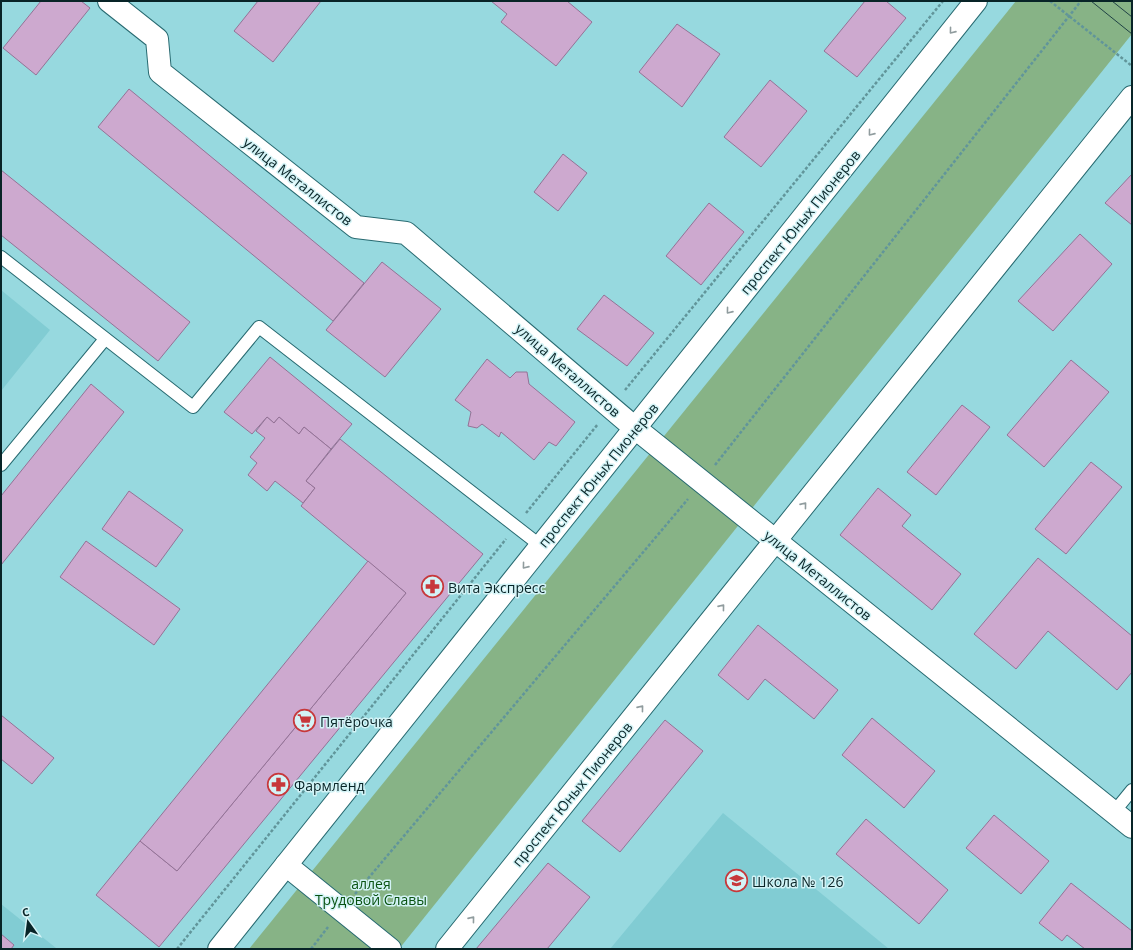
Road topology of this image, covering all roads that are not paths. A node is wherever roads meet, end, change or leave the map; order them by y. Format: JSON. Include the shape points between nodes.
{"nodes":[{"id":1,"x":109,"y":1,"type":"edge"},
{"id":2,"x":976,"y":1,"type":"edge"},
{"id":3,"x":1132,"y":97,"type":"edge"},
{"id":4,"x":1,"y":257,"type":"edge"},
{"id":5,"x":105,"y":339,"type":"junction"},
{"id":6,"x":635,"y":428,"type":"junction"},
{"id":7,"x":1,"y":465,"type":"edge"},
{"id":8,"x":775,"y":541,"type":"junction"},
{"id":9,"x":541,"y":546,"type":"junction"},
{"id":10,"x":1132,"y":790,"type":"edge"},
{"id":11,"x":1114,"y":812,"type":"junction"},
{"id":12,"x":1132,"y":826,"type":"edge"},
{"id":13,"x":286,"y":865,"type":"junction"},
{"id":14,"x":219,"y":949,"type":"edge"},
{"id":15,"x":390,"y":949,"type":"edge"},
{"id":16,"x":447,"y":949,"type":"edge"}],
"edges":[{"from":1,"to":6,"type":"street","name":"улица Металлистов","via":[[157,39],[160,72],[356,227],[406,233]]},
{"from":2,"to":6,"type":"street","name":"проспект Юных Пионеров","one_way":true},
{"from":8,"to":3,"type":"street","name":"проспект Юных Пионеров","one_way":true},
{"from":4,"to":5,"type":"lane"},
{"from":5,"to":7,"type":"lane"},
{"from":5,"to":9,"type":"lane","via":[[193,407],[258,327]]},
{"from":6,"to":8,"type":"street","name":"улица Металлистов"},
{"from":6,"to":9,"type":"street","name":"проспект Юных Пионеров"},
{"from":8,"to":11,"type":"street","name":"улица Металлистов"},
{"from":16,"to":8,"type":"street","name":"проспект Юных Пионеров","one_way":true},
{"from":9,"to":13,"type":"street","name":"проспект Юных Пионеров","one_way":true},
{"from":10,"to":11,"type":"lane"},
{"from":11,"to":12,"type":"street","name":"улица Металлистов"},
{"from":13,"to":14,"type":"street","name":"проспект Юных Пионеров"},
{"from":13,"to":15,"type":"street"}]}
